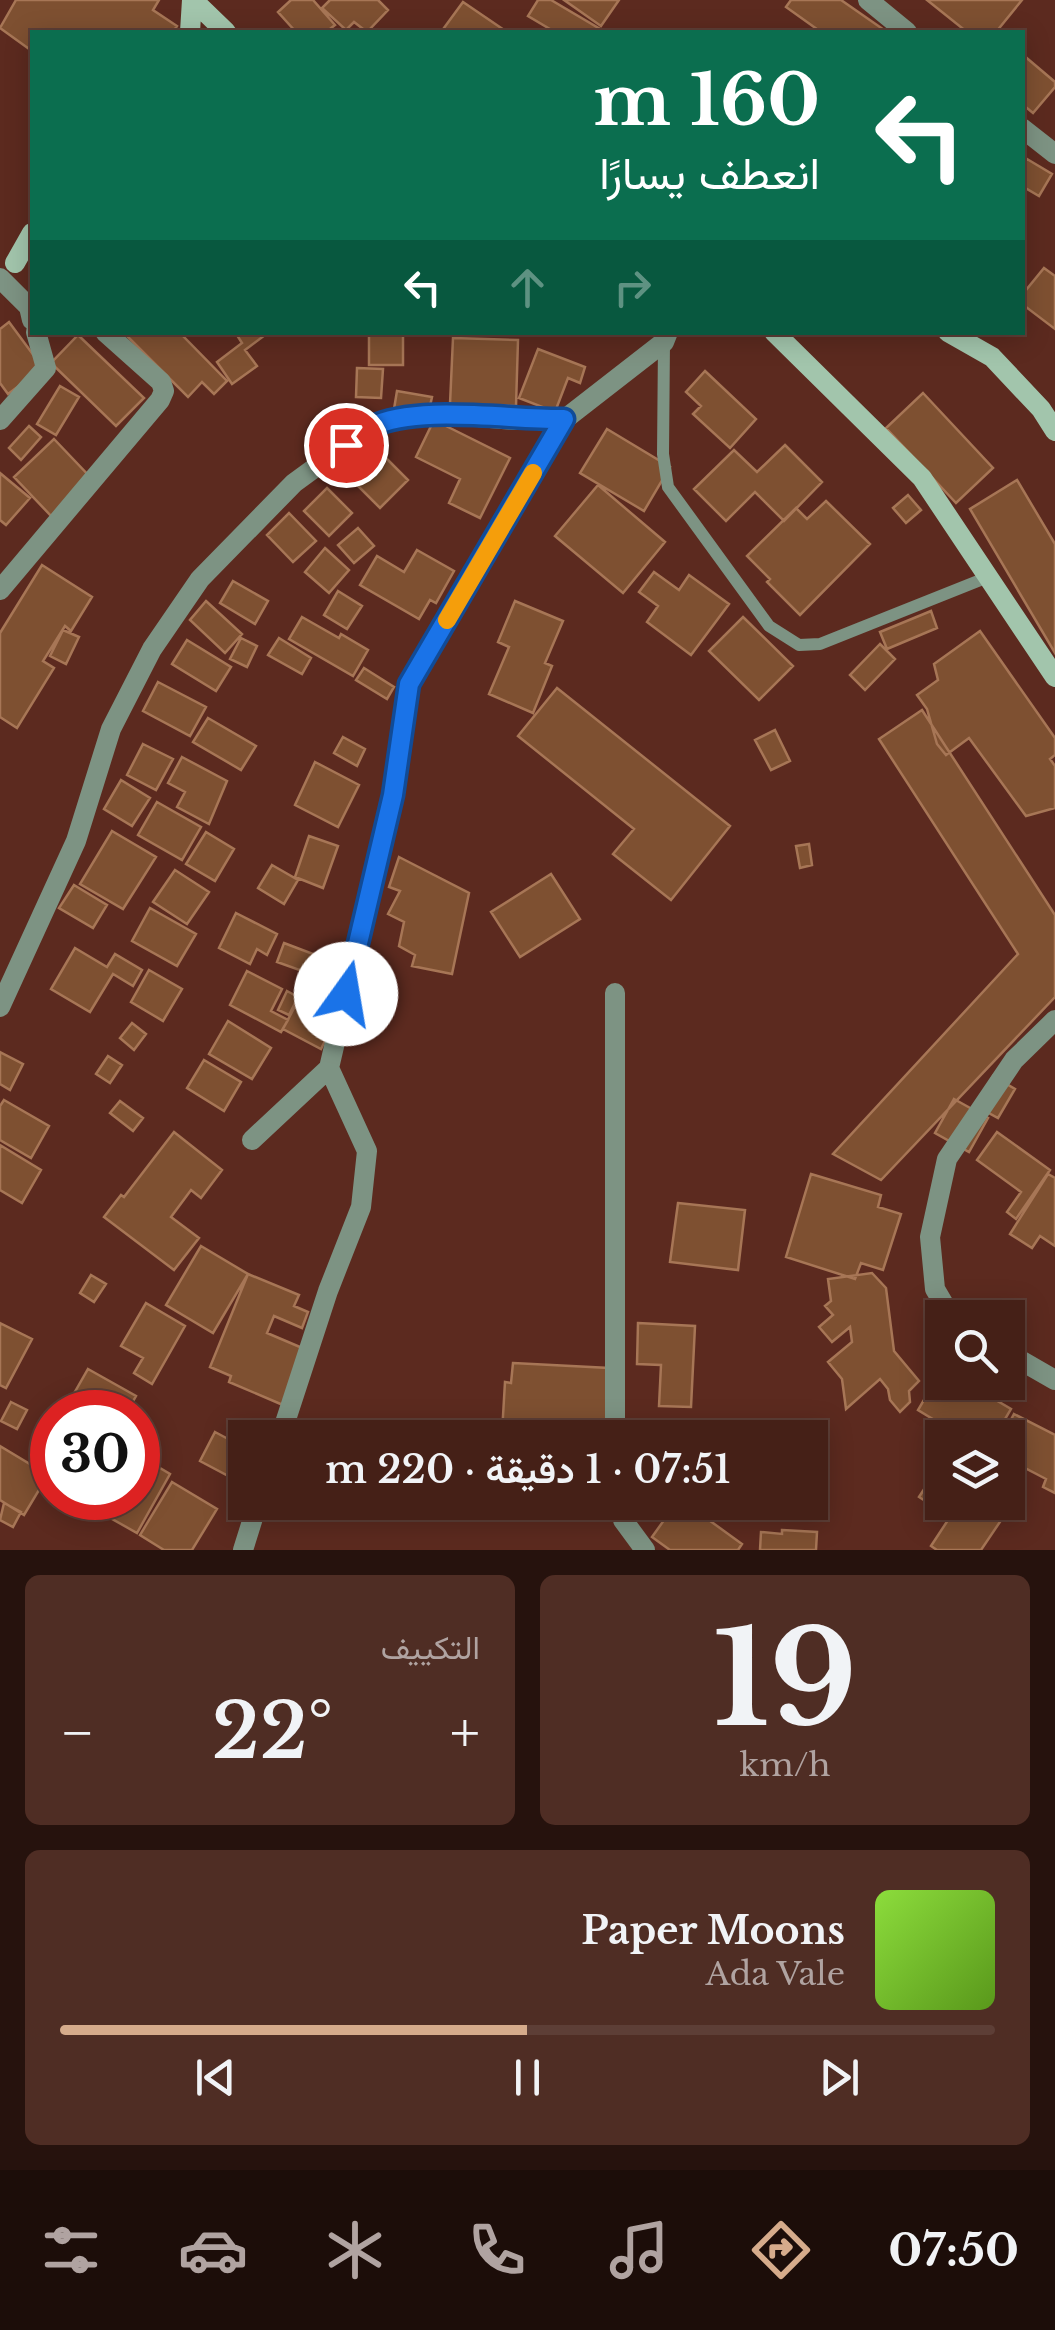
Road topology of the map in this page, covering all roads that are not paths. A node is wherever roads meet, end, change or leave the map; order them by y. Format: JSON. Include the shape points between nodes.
{"nodes":[{"id":1,"x":193,"y":0,"type":"edge"},
{"id":2,"x":868,"y":0,"type":"edge"},
{"id":3,"x":190,"y":30,"type":"edge"},
{"id":4,"x":224,"y":30,"type":"edge"},
{"id":5,"x":906,"y":30,"type":"edge"},
{"id":6,"x":1025,"y":130,"type":"edge"},
{"id":7,"x":1055,"y":154,"type":"edge"},
{"id":8,"x":30,"y":236,"type":"edge"},
{"id":9,"x":12,"y":268,"type":"edge"},
{"id":10,"x":30,"y":310,"type":"edge"},
{"id":11,"x":37,"y":335,"type":"edge"},
{"id":12,"x":108,"y":335,"type":"edge"},
{"id":13,"x":777,"y":335,"type":"edge"},
{"id":14,"x":953,"y":335,"type":"edge"},
{"id":15,"x":666,"y":337,"type":"edge"},
{"id":16,"x":564,"y":419,"type":"junction"},
{"id":17,"x":0,"y":420,"type":"edge"},
{"id":18,"x":1055,"y":431,"type":"edge"},
{"id":19,"x":988,"y":576,"type":"junction"},
{"id":20,"x":0,"y":590,"type":"edge"},
{"id":21,"x":1055,"y":677,"type":"edge"},
{"id":22,"x":615,"y":993,"type":"dead end"},
{"id":23,"x":0,"y":1007,"type":"edge"},
{"id":24,"x":1055,"y":1020,"type":"edge"},
{"id":25,"x":329,"y":1068,"type":"junction"},
{"id":26,"x":252,"y":1140,"type":"dead end"},
{"id":27,"x":941,"y":1300,"type":"edge"},
{"id":28,"x":1025,"y":1363,"type":"edge"},
{"id":29,"x":1055,"y":1380,"type":"edge"},
{"id":30,"x":286,"y":1420,"type":"edge"},
{"id":31,"x":615,"y":1420,"type":"edge"},
{"id":32,"x":252,"y":1520,"type":"edge"},
{"id":33,"x":623,"y":1520,"type":"edge"},
{"id":34,"x":243,"y":1550,"type":"edge"},
{"id":35,"x":645,"y":1550,"type":"edge"}],
"edges":[{"from":1,"to":3,"type":"main road"},
{"from":1,"to":4,"type":"main road"},
{"from":2,"to":5,"type":"street"},
{"from":6,"to":7,"type":"street"},
{"from":8,"to":9,"type":"main road"},
{"from":9,"to":10,"type":"street"},
{"from":11,"to":17,"type":"street","via":[[46,368]]},
{"from":12,"to":20,"type":"street","via":[[164,391]]},
{"from":13,"to":19,"type":"main road","via":[[922,478]]},
{"from":14,"to":18,"type":"main road","via":[[992,357]]},
{"from":15,"to":16,"type":"street"},
{"from":15,"to":19,"type":"lane","via":[[668,487],[769,626],[799,645],[820,644]]},
{"from":16,"to":23,"type":"street","via":[[430,413],[372,426],[294,484],[200,580],[152,649],[111,730],[76,841]]},
{"from":16,"to":25,"type":"street","via":[[409,684],[393,795]]},
{"from":19,"to":21,"type":"main road"},
{"from":22,"to":31,"type":"street"},
{"from":24,"to":27,"type":"street","via":[[1014,1060],[946,1159],[930,1238]]},
{"from":25,"to":26,"type":"street"},
{"from":25,"to":30,"type":"street","via":[[367,1151],[360,1208]]},
{"from":28,"to":29,"type":"street"},
{"from":32,"to":34,"type":"street"},
{"from":33,"to":35,"type":"street"}]}
